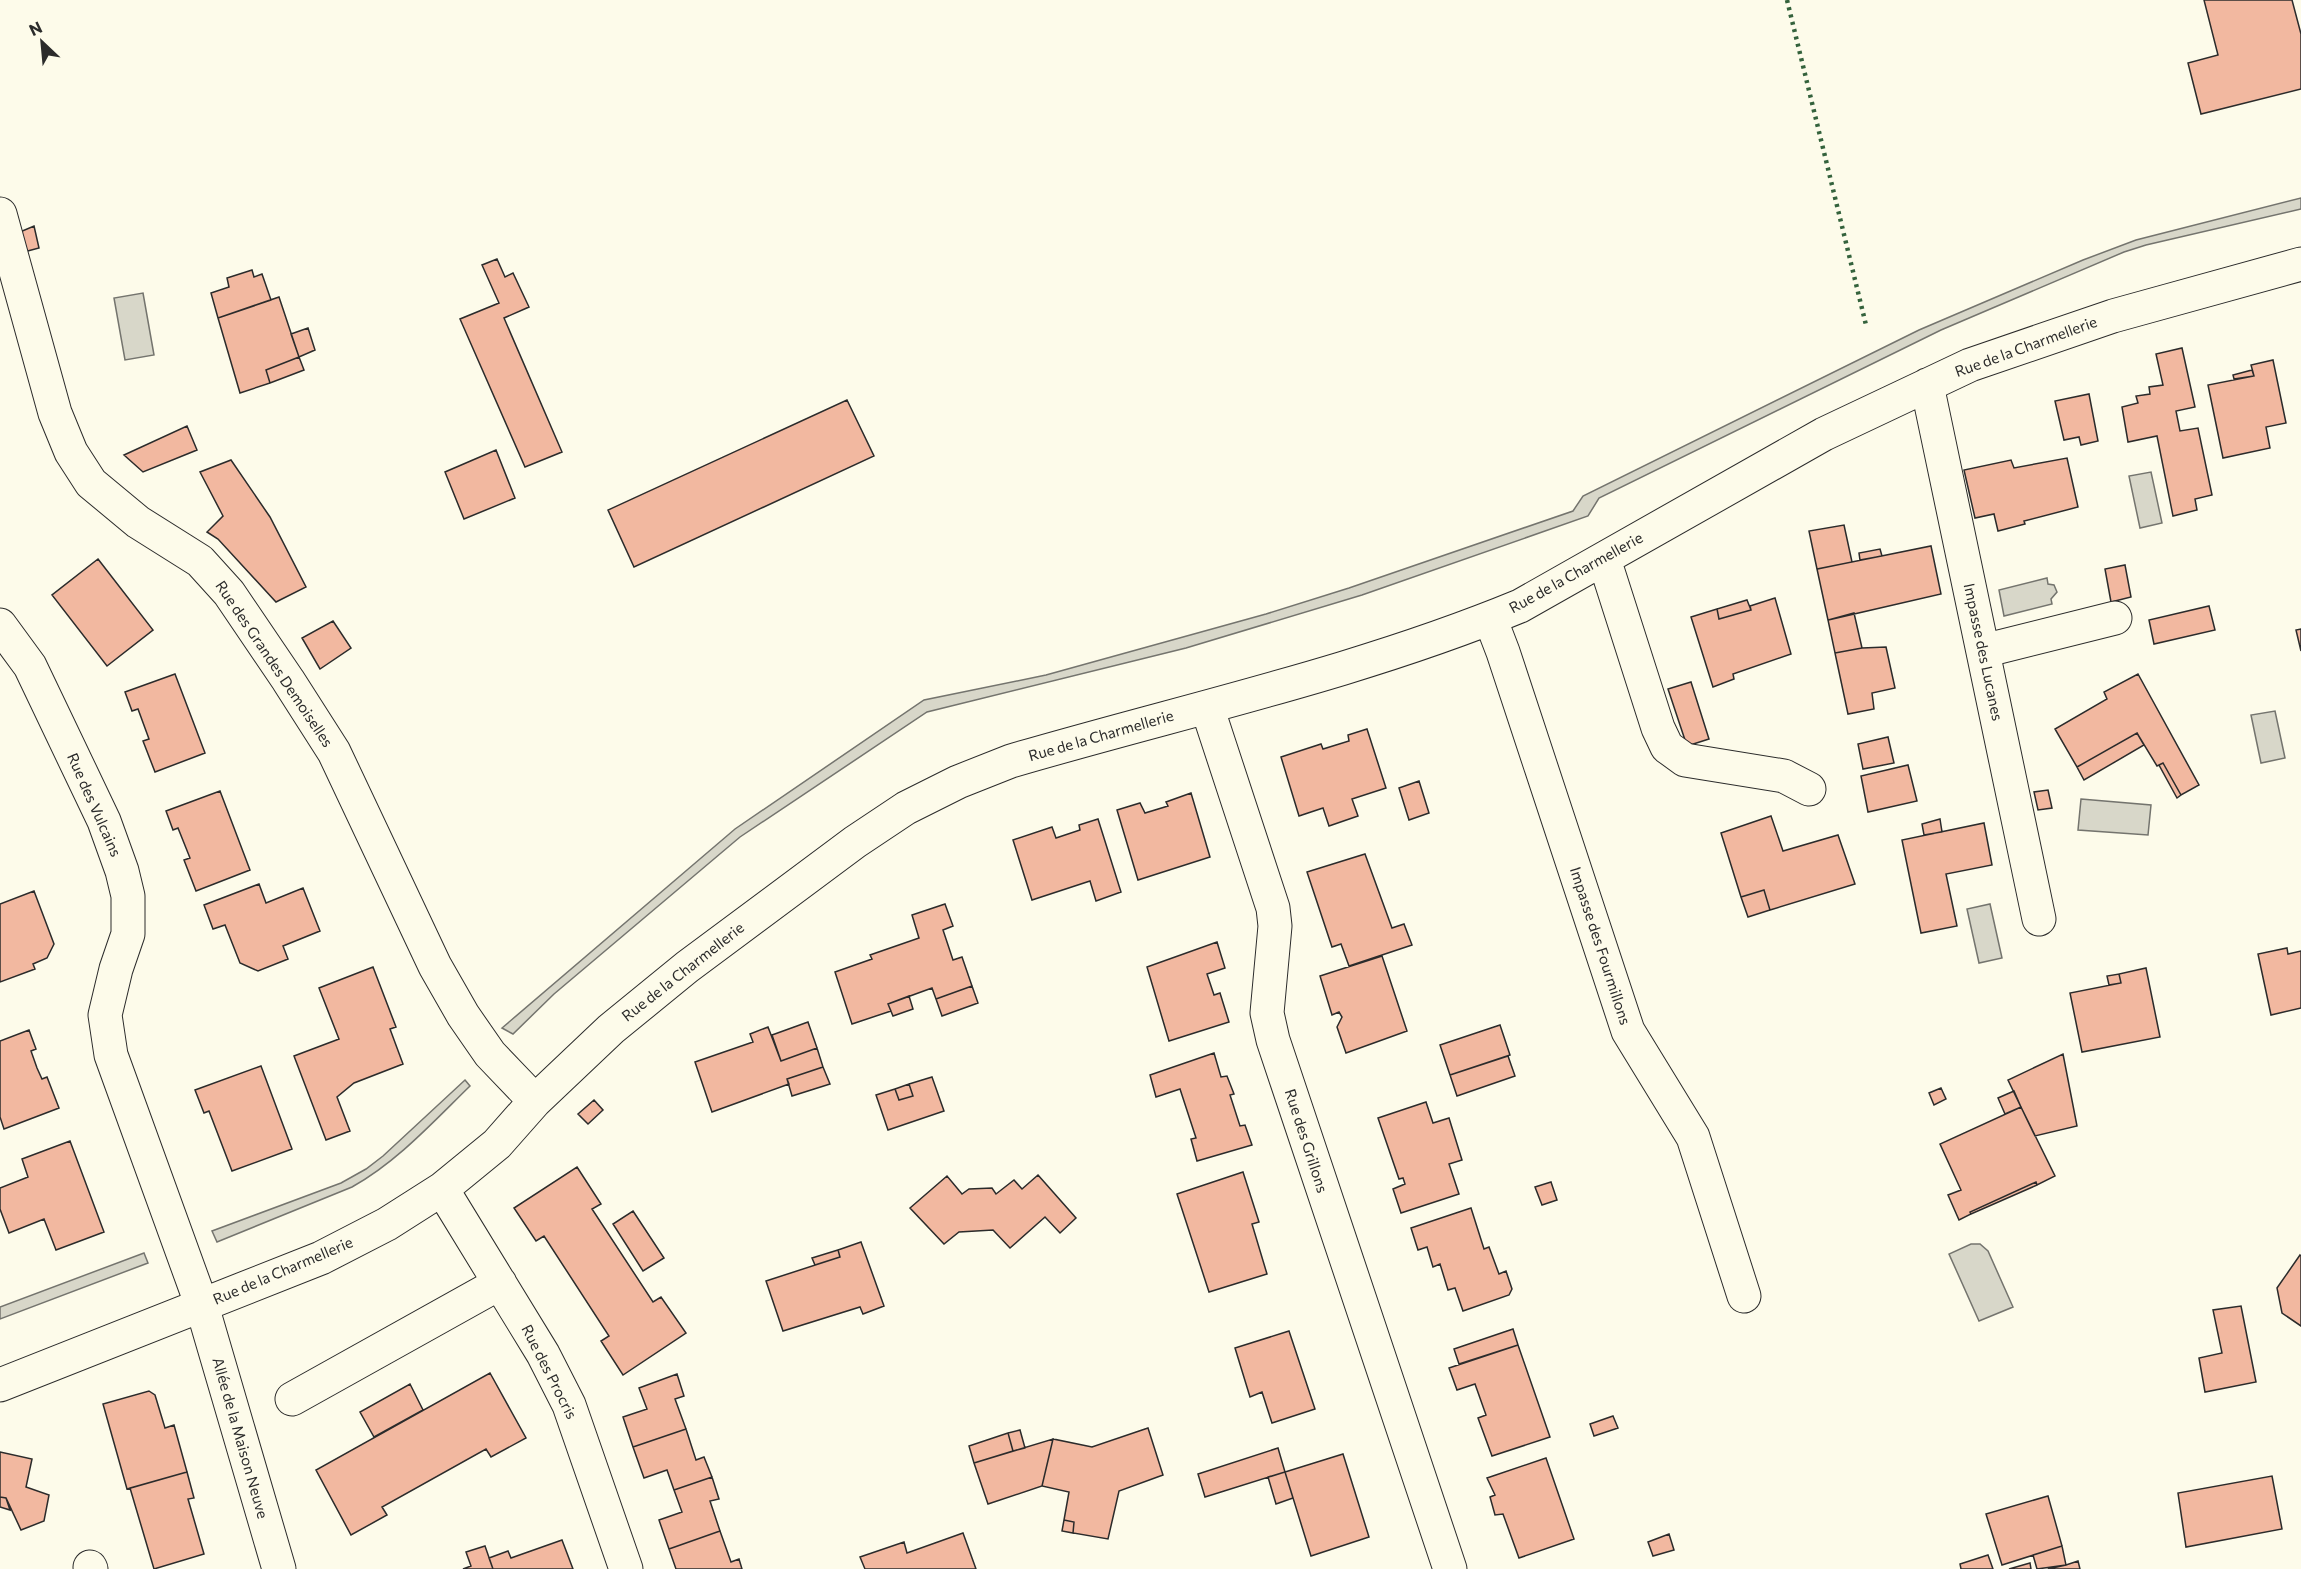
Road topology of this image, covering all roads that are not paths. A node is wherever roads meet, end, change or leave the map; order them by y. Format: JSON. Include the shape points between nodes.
{"nodes":[{"id":1,"x":0,"y":214,"type":"edge"},
{"id":2,"x":2301,"y":264,"type":"edge"},
{"id":3,"x":1927,"y":385,"type":"junction"},
{"id":4,"x":1604,"y":559,"type":"junction"},
{"id":5,"x":1490,"y":618,"type":"junction"},
{"id":6,"x":2115,"y":618,"type":"dead end"},
{"id":7,"x":0,"y":625,"type":"edge"},
{"id":8,"x":1983,"y":651,"type":"junction"},
{"id":9,"x":1206,"y":707,"type":"junction"},
{"id":10,"x":1809,"y":789,"type":"dead end"},
{"id":11,"x":2038,"y":919,"type":"dead end"},
{"id":12,"x":535,"y":1101,"type":"junction"},
{"id":13,"x":442,"y":1189,"type":"junction"},
{"id":14,"x":500,"y":1283,"type":"junction"},
{"id":15,"x":1744,"y":1296,"type":"dead end"},
{"id":16,"x":202,"y":1306,"type":"junction"},
{"id":17,"x":0,"y":1385,"type":"edge"},
{"id":18,"x":292,"y":1400,"type":"dead end"},
{"id":19,"x":279,"y":1569,"type":"edge"},
{"id":20,"x":626,"y":1569,"type":"edge"},
{"id":21,"x":1450,"y":1569,"type":"edge"}],
"edges":[{"from":1,"to":12,"type":"street","name":"Rue des Grandes Demoiselles","via":[[55,413],[71,452],[91,483],[138,522],[200,561],[229,593],[334,752],[435,966],[463,1015],[490,1054]]},
{"from":2,"to":3,"type":"street","name":"Rue de la Charmellerie","via":[[2113,316],[1970,365]]},
{"from":3,"to":4,"type":"street","name":"Rue de la Charmellerie","via":[[1824,434]]},
{"from":3,"to":8,"type":"street","name":"Impasse des Lucanes"},
{"from":4,"to":5,"type":"street","name":"Rue de la Charmellerie","via":[[1520,606]]},
{"from":4,"to":10,"type":"street","via":[[1667,747],[1685,760],[1784,776]]},
{"from":5,"to":9,"type":"street","name":"Rue de la Charmellerie","via":[[1350,667]]},
{"from":5,"to":15,"type":"street","name":"Impasse des Fourmillons","via":[[1628,1031],[1694,1137]]},
{"from":6,"to":8,"type":"street"},
{"from":7,"to":16,"type":"street","name":"Rue des Vulcains","via":[[30,666],[104,821],[122,871],[128,896],[128,934],[105,1015],[111,1055]]},
{"from":8,"to":11,"type":"street","name":"Impasse des Lucanes"},
{"from":9,"to":12,"type":"street","name":"Rue de la Charmellerie","via":[[1011,761],[906,808],[687,967],[611,1029]]},
{"from":9,"to":21,"type":"street","name":"Rue des Grillons","via":[[1273,908],[1275,926],[1267,1013],[1273,1041]]},
{"from":12,"to":13,"type":"street","name":"Rue de la Charmellerie","via":[[497,1144]]},
{"from":13,"to":14,"type":"street","name":"Rue des Procris"},
{"from":13,"to":16,"type":"street","name":"Rue de la Charmellerie","via":[[387,1224],[321,1258]]},
{"from":14,"to":18,"type":"street"},
{"from":14,"to":20,"type":"street","name":"Rue des Procris","via":[[569,1405]]},
{"from":16,"to":17,"type":"street","name":"Rue de la Charmellerie"},
{"from":16,"to":19,"type":"street","name":"Allée de la Maison Neuve"}]}
